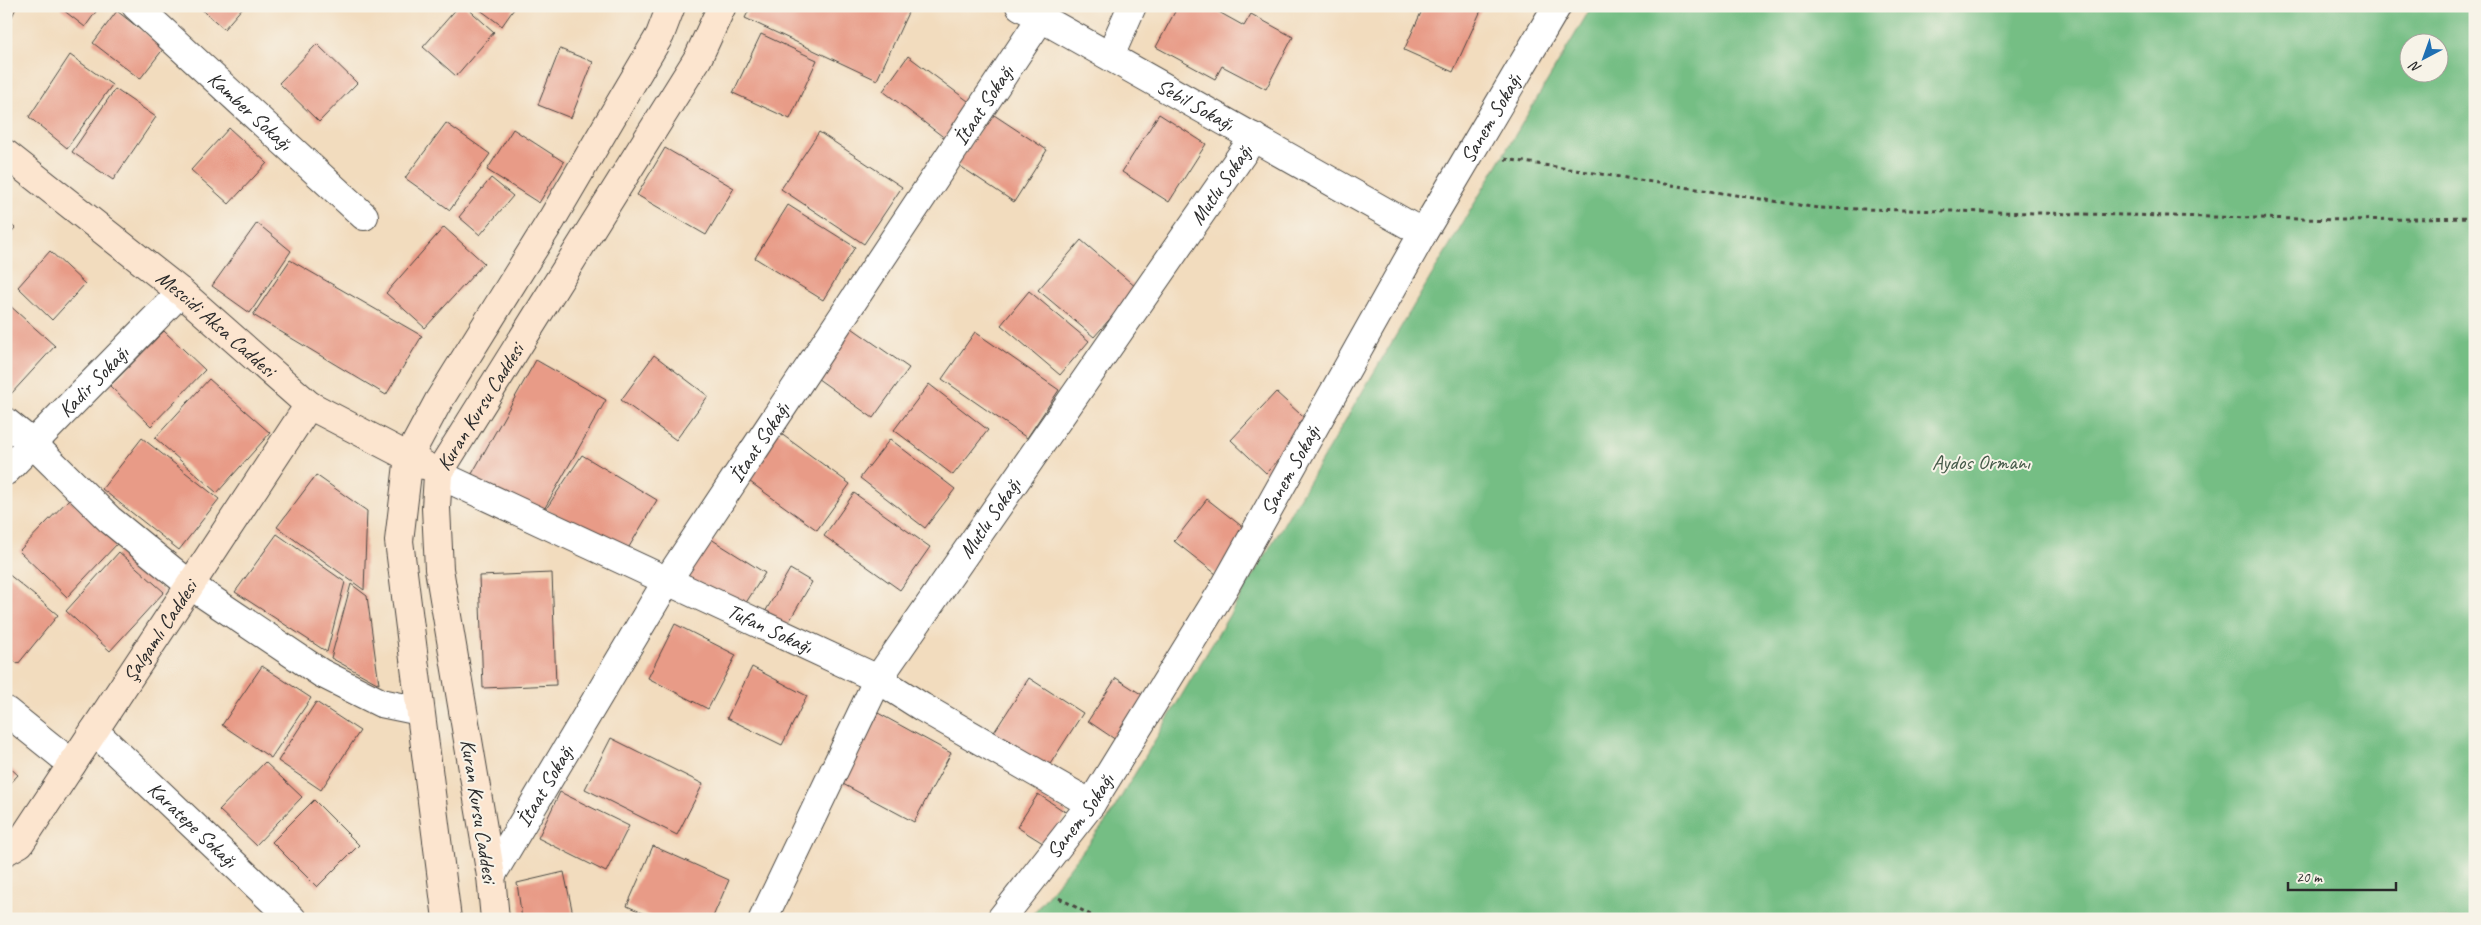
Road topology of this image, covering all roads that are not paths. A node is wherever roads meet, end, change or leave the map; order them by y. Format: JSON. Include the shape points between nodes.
{"nodes":[{"id":1,"x":136,"y":6,"type":"edge"},
{"id":2,"x":671,"y":6,"type":"edge"},
{"id":3,"x":722,"y":6,"type":"edge"},
{"id":4,"x":1132,"y":6,"type":"edge"},
{"id":5,"x":1557,"y":6,"type":"edge"},
{"id":6,"x":1031,"y":12,"type":"edge"},
{"id":7,"x":1110,"y":56,"type":"junction"},
{"id":8,"x":1254,"y":137,"type":"junction"},
{"id":9,"x":6,"y":154,"type":"edge"},
{"id":10,"x":364,"y":216,"type":"dead end"},
{"id":11,"x":1423,"y":233,"type":"junction"},
{"id":12,"x":181,"y":292,"type":"junction"},
{"id":13,"x":309,"y":405,"type":"junction"},
{"id":14,"x":6,"y":422,"type":"edge"},
{"id":15,"x":33,"y":444,"type":"junction"},
{"id":16,"x":409,"y":456,"type":"junction"},
{"id":17,"x":6,"y":472,"type":"edge"},
{"id":18,"x":438,"y":474,"type":"junction"},
{"id":19,"x":667,"y":581,"type":"junction"},
{"id":20,"x":190,"y":585,"type":"junction"},
{"id":21,"x":878,"y":679,"type":"junction"},
{"id":22,"x":6,"y":711,"type":"edge"},
{"id":23,"x":420,"y":711,"type":"junction"},
{"id":24,"x":94,"y":731,"type":"junction"},
{"id":25,"x":72,"y":764,"type":"junction"},
{"id":26,"x":1091,"y":804,"type":"junction"},
{"id":27,"x":6,"y":851,"type":"edge"},
{"id":28,"x":491,"y":876,"type":"junction"},
{"id":29,"x":292,"y":919,"type":"edge"},
{"id":30,"x":447,"y":919,"type":"edge"},
{"id":31,"x":495,"y":919,"type":"edge"},
{"id":32,"x":763,"y":919,"type":"edge"},
{"id":33,"x":1001,"y":919,"type":"edge"}],
"edges":[{"from":1,"to":10,"type":"street","name":"Kamber Sokağı"},
{"from":2,"to":16,"type":"main road","name":"Kuran Kursu Caddesi","via":[[655,43],[552,219],[438,402]]},
{"from":3,"to":18,"type":"main road","name":"Kuran Kursu Caddesi","via":[[698,58]]},
{"from":4,"to":7,"type":"street"},
{"from":5,"to":11,"type":"street","name":"Sanem Sokağı"},
{"from":6,"to":7,"type":"street","name":"Sebil Sokağı"},
{"from":6,"to":19,"type":"street","name":"İtaat Sokağı"},
{"from":7,"to":8,"type":"street","name":"Sebil Sokağı"},
{"from":8,"to":11,"type":"street","name":"Sebil Sokağı"},
{"from":8,"to":21,"type":"street","name":"Mutlu Sokağı"},
{"from":9,"to":12,"type":"main road","name":"Mescidi Aksa Caddesi"},
{"from":11,"to":26,"type":"street","name":"Sanem Sokağı","via":[[1224,588]]},
{"from":12,"to":13,"type":"main road","name":"Mescidi Aksa Caddesi"},
{"from":12,"to":15,"type":"street","name":"Kadir Sokağı"},
{"from":13,"to":16,"type":"main road","name":"Mescidi Aksa Caddesi"},
{"from":13,"to":20,"type":"main road","name":"Şalgamlı Caddesi"},
{"from":14,"to":15,"type":"street"},
{"from":15,"to":17,"type":"street","name":"Kadir Sokağı"},
{"from":15,"to":20,"type":"street","via":[[109,519]]},
{"from":16,"to":18,"type":"main road","name":"Mescidi Aksa Caddesi"},
{"from":16,"to":23,"type":"main road","name":"Kuran Kursu Caddesi","via":[[399,541]]},
{"from":18,"to":19,"type":"street","name":"Tufan Sokağı"},
{"from":18,"to":28,"type":"main road","name":"Kuran Kursu Caddesi","via":[[439,569]]},
{"from":19,"to":21,"type":"street","name":"Tufan Sokağı"},
{"from":19,"to":28,"type":"street","name":"İtaat Sokağı"},
{"from":20,"to":23,"type":"street","via":[[321,673],[381,702]]},
{"from":20,"to":24,"type":"main road","name":"Şalgamlı Caddesi"},
{"from":21,"to":26,"type":"street","name":"Tufan Sokağı"},
{"from":21,"to":32,"type":"street","name":"Mutlu Sokağı"},
{"from":22,"to":25,"type":"street"},
{"from":23,"to":30,"type":"main road","name":"Kuran Kursu Caddesi"},
{"from":24,"to":25,"type":"main road","name":"Şalgamlı Caddesi"},
{"from":24,"to":29,"type":"street","name":"Karatepe Sokağı"},
{"from":25,"to":27,"type":"main road","name":"Şalgamlı Caddesi","via":[[20,843]]},
{"from":26,"to":33,"type":"street","name":"Sanem Sokağı"},
{"from":28,"to":31,"type":"main road","name":"Kuran Kursu Caddesi"}]}
